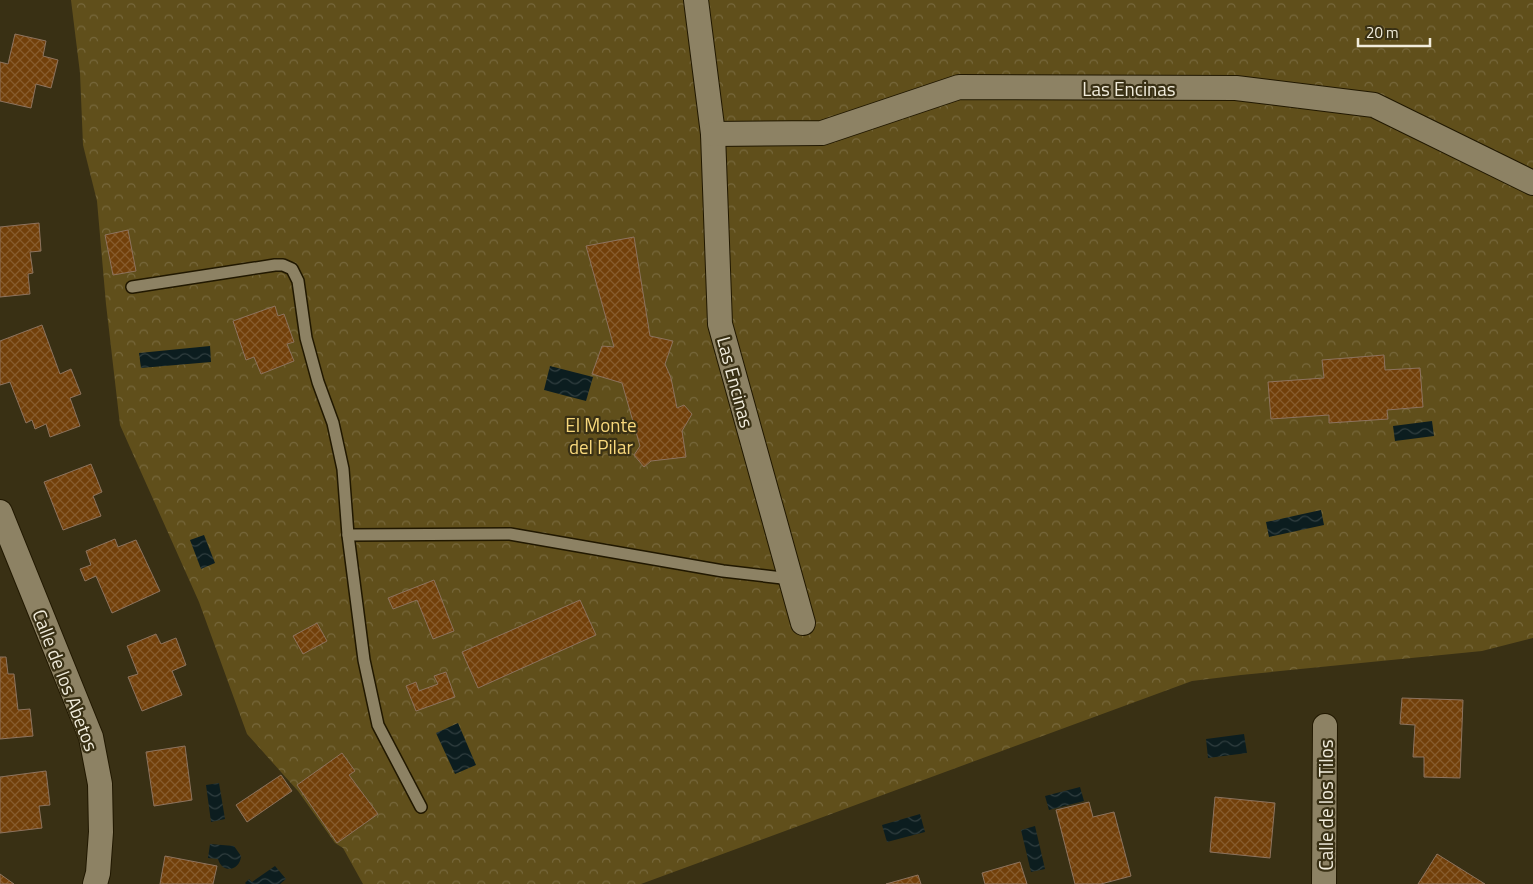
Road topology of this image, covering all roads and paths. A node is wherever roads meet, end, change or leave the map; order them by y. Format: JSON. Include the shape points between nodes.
{"nodes":[{"id":1,"x":696,"y":0,"type":"edge"},
{"id":2,"x":713,"y":134,"type":"junction"},
{"id":3,"x":1533,"y":183,"type":"edge"},
{"id":4,"x":132,"y":287,"type":"dead end"},
{"id":5,"x":0,"y":512,"type":"edge"},
{"id":6,"x":348,"y":535,"type":"junction"},
{"id":7,"x":791,"y":579,"type":"junction"},
{"id":8,"x":803,"y":623,"type":"dead end"},
{"id":9,"x":1325,"y":726,"type":"dead end"},
{"id":10,"x":421,"y":807,"type":"dead end"},
{"id":11,"x":96,"y":884,"type":"edge"},
{"id":12,"x":1324,"y":884,"type":"edge"}],
"edges":[{"from":1,"to":2,"type":"street","name":"Las Encinas"},
{"from":2,"to":3,"type":"street","name":"Las Encinas","via":[[822,133],[959,87],[1236,88],[1374,104]]},
{"from":2,"to":7,"type":"street","name":"Las Encinas","via":[[720,324]]},
{"from":4,"to":6,"type":"lane","via":[[283,264],[292,269],[298,280],[306,338],[333,422],[343,470]]},
{"from":5,"to":11,"type":"street","name":"Calle de los Abetos","via":[[91,736],[100,784],[101,832]]},
{"from":6,"to":7,"type":"lane","via":[[510,534],[723,571]]},
{"from":6,"to":10,"type":"lane","via":[[364,660],[378,725]]},
{"from":7,"to":8,"type":"street","name":"Las Encinas"},
{"from":9,"to":12,"type":"street","name":"Calle de los Tilos"}]}
